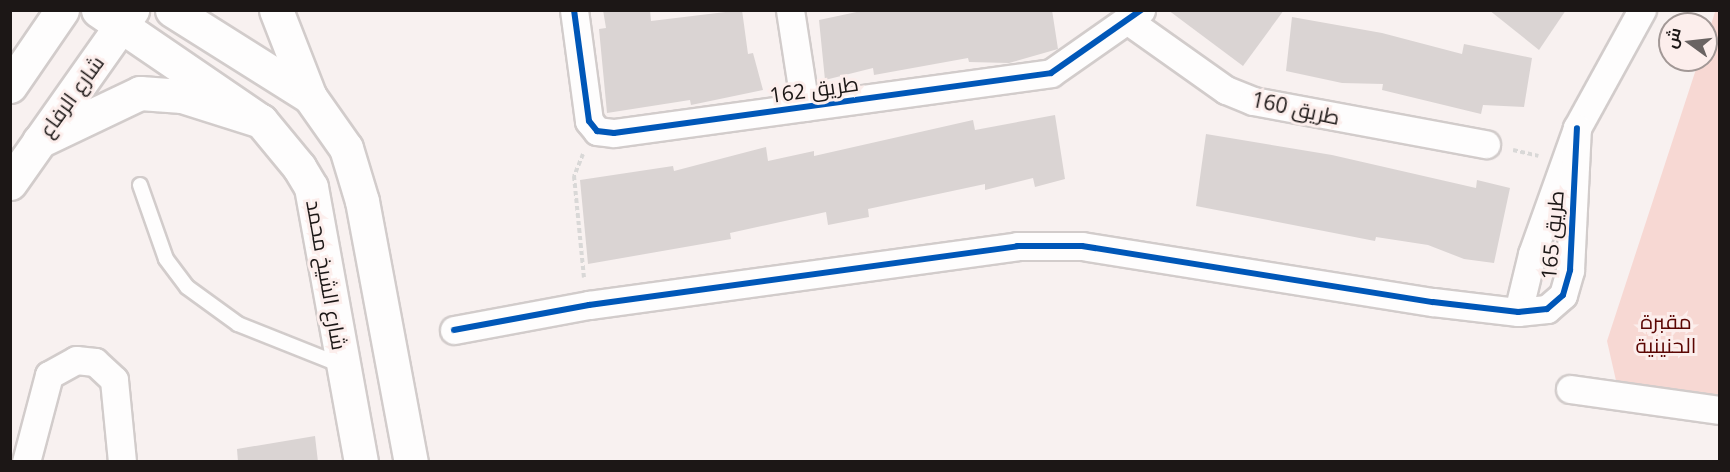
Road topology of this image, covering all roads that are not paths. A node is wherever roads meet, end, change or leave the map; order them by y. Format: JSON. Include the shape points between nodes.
{"nodes":[{"id":1,"x":62,"y":10,"type":"edge"},
{"id":2,"x":172,"y":10,"type":"edge"},
{"id":3,"x":276,"y":10,"type":"edge"},
{"id":4,"x":574,"y":10,"type":"edge"},
{"id":5,"x":790,"y":10,"type":"edge"},
{"id":6,"x":1642,"y":10,"type":"edge"},
{"id":7,"x":1134,"y":15,"type":"edge"},
{"id":8,"x":117,"y":16,"type":"edge"},
{"id":9,"x":10,"y":86,"type":"edge"},
{"id":10,"x":310,"y":97,"type":"junction"},
{"id":11,"x":805,"y":107,"type":"junction"},
{"id":12,"x":261,"y":121,"type":"junction"},
{"id":13,"x":1577,"y":128,"type":"junction"},
{"id":14,"x":39,"y":141,"type":"junction"},
{"id":15,"x":1486,"y":144,"type":"road end"},
{"id":16,"x":10,"y":183,"type":"edge"},
{"id":17,"x":140,"y":185,"type":"dead end"},
{"id":18,"x":1518,"y":312,"type":"junction"},
{"id":19,"x":454,"y":330,"type":"dead end"},
{"id":20,"x":343,"y":366,"type":"junction"},
{"id":21,"x":1570,"y":389,"type":"dead end"},
{"id":22,"x":1719,"y":410,"type":"edge"},
{"id":23,"x":26,"y":462,"type":"edge"},
{"id":24,"x":122,"y":462,"type":"edge"},
{"id":25,"x":361,"y":462,"type":"edge"},
{"id":26,"x":411,"y":462,"type":"edge"}],
"edges":[{"from":1,"to":9,"type":"street"},
{"from":2,"to":10,"type":"street"},
{"from":3,"to":10,"type":"street"},
{"from":4,"to":11,"type":"street","name":"طريق 162","via":[[589,121],[597,131]]},
{"from":5,"to":11,"type":"street"},
{"from":6,"to":13,"type":"street","name":"طريق 165"},
{"from":7,"to":11,"type":"street","name":"طريق 162","via":[[1051,73]]},
{"from":7,"to":15,"type":"street","name":"طريق 160","via":[[1226,90],[1253,101]]},
{"from":8,"to":12,"type":"street","name":"شارع الشيخ محمد"},
{"from":8,"to":14,"type":"street","name":"شارع الرفاع"},
{"from":10,"to":26,"type":"street","via":[[346,148],[362,201]]},
{"from":12,"to":14,"type":"street","via":[[182,96],[140,93]]},
{"from":12,"to":20,"type":"street","name":"شارع الشيخ محمد","via":[[310,187]]},
{"from":13,"to":18,"type":"street","name":"طريق 165","via":[[1525,275]]},
{"from":13,"to":18,"type":"street","name":"طريق 165","via":[[1570,270],[1563,295],[1547,309]]},
{"from":14,"to":16,"type":"street","name":"شارع الرفاع"},
{"from":17,"to":20,"type":"lane","via":[[166,259],[187,287],[238,324]]},
{"from":18,"to":19,"type":"street","via":[[1082,246],[1017,246],[589,305]]},
{"from":20,"to":25,"type":"street","name":"شارع الشيخ محمد"},
{"from":21,"to":22,"type":"street"},
{"from":23,"to":24,"type":"street","via":[[49,375],[75,360],[95,362],[114,380]]}]}
